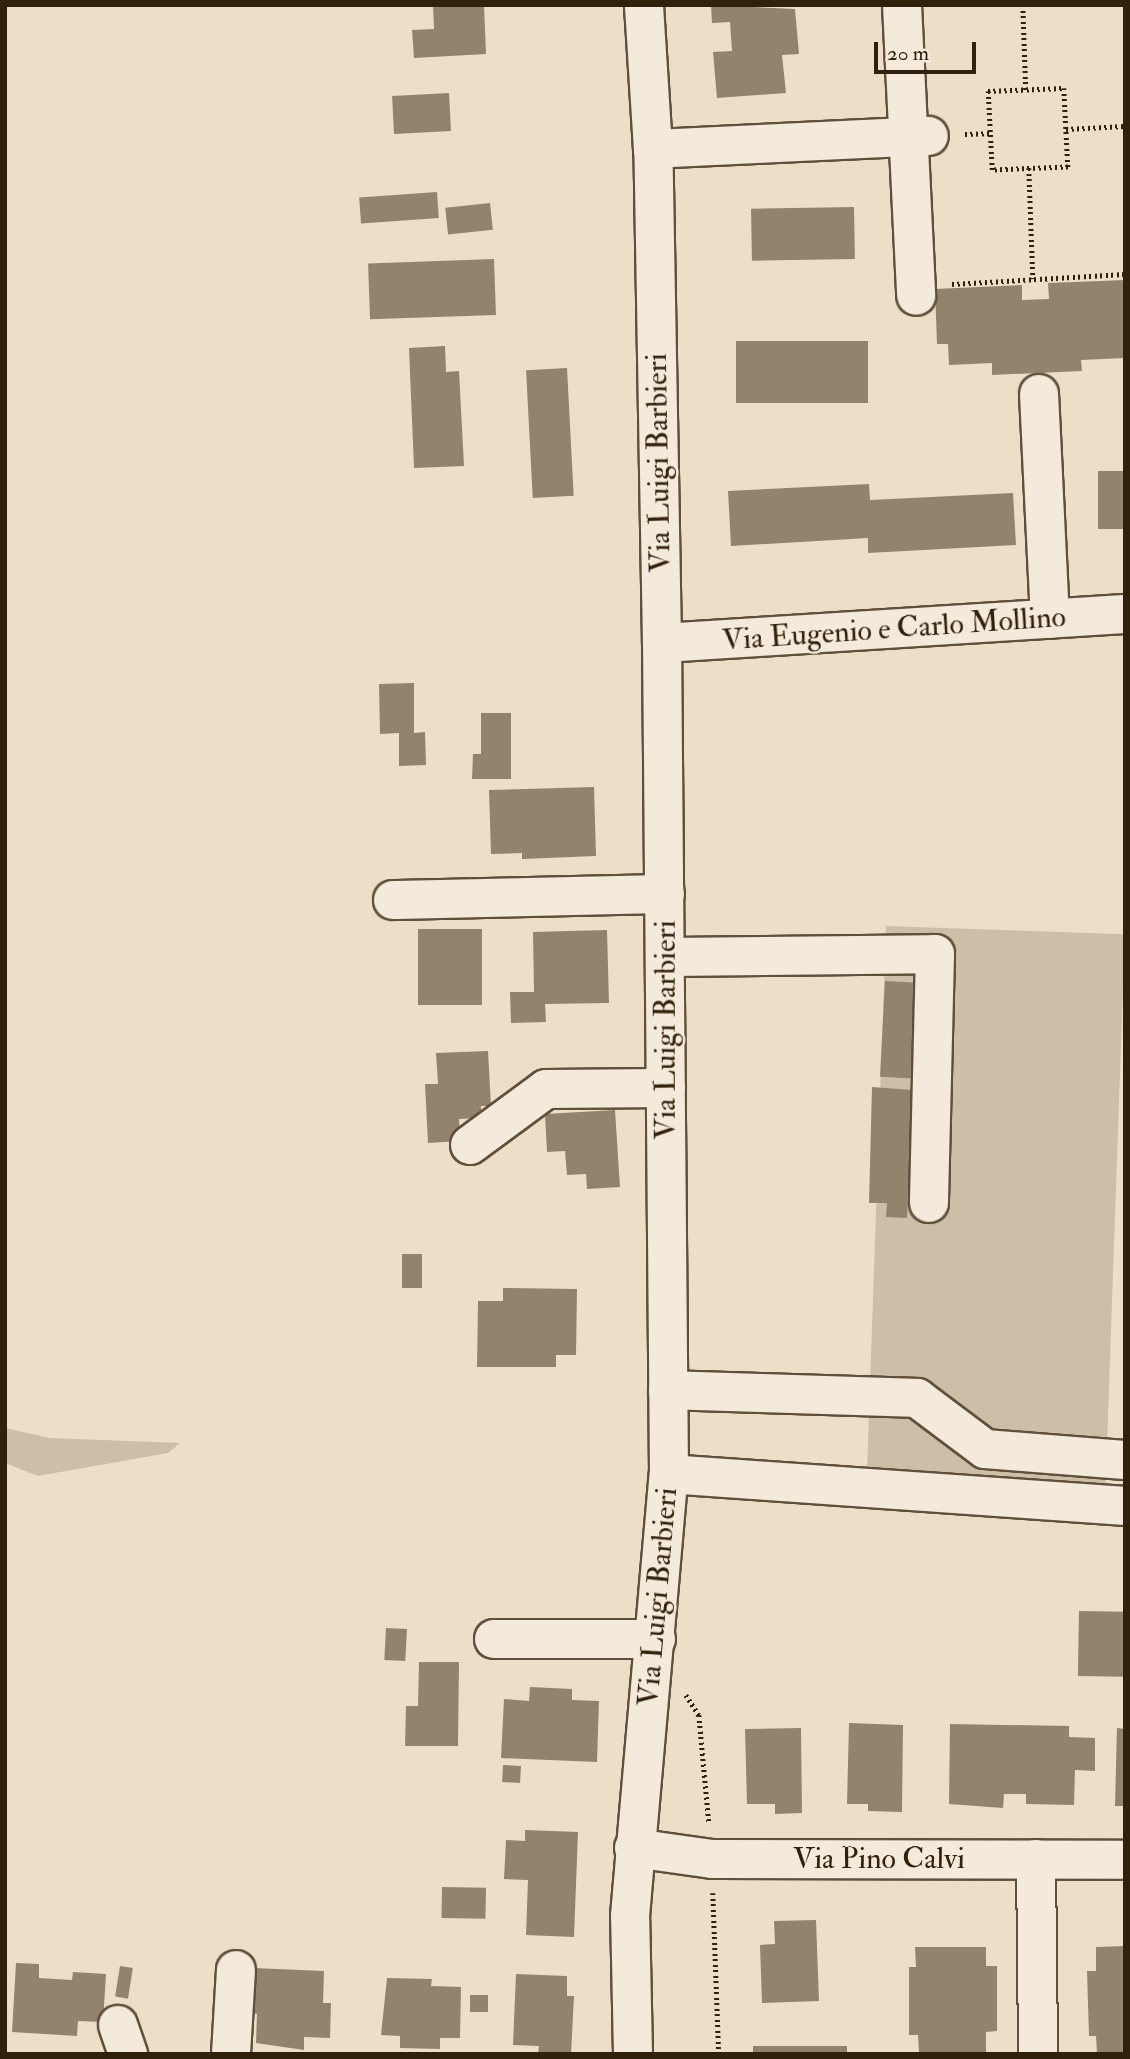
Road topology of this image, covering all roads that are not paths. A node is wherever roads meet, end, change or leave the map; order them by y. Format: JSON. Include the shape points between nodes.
{"nodes":[{"id":1,"x":644,"y":5,"type":"edge"},
{"id":2,"x":902,"y":5,"type":"edge"},
{"id":3,"x":919,"y":136,"type":"junction"},
{"id":4,"x":653,"y":149,"type":"junction"},
{"id":5,"x":916,"y":291,"type":"road end"},
{"id":6,"x":1039,"y":394,"type":"dead end"},
{"id":7,"x":1125,"y":614,"type":"edge"},
{"id":8,"x":1049,"y":619,"type":"junction"},
{"id":9,"x":662,"y":643,"type":"junction"},
{"id":10,"x":664,"y":894,"type":"junction"},
{"id":11,"x":393,"y":900,"type":"dead end"},
{"id":12,"x":665,"y":957,"type":"junction"},
{"id":13,"x":666,"y":1088,"type":"junction"},
{"id":14,"x":470,"y":1145,"type":"dead end"},
{"id":15,"x":929,"y":1203,"type":"dead end"},
{"id":16,"x":668,"y":1390,"type":"junction"},
{"id":17,"x":1125,"y":1460,"type":"edge"},
{"id":18,"x":669,"y":1474,"type":"junction"},
{"id":19,"x":1125,"y":1506,"type":"edge"},
{"id":20,"x":494,"y":1639,"type":"dead end"},
{"id":21,"x":656,"y":1639,"type":"junction"},
{"id":22,"x":634,"y":1848,"type":"junction"},
{"id":23,"x":1036,"y":1859,"type":"junction"},
{"id":24,"x":1125,"y":1860,"type":"edge"},
{"id":25,"x":236,"y":1970,"type":"dead end"},
{"id":26,"x":231,"y":2054,"type":"edge"},
{"id":27,"x":633,"y":2054,"type":"edge"},
{"id":28,"x":1038,"y":2054,"type":"edge"}],
"edges":[{"from":1,"to":4,"type":"street","name":"Via Luigi Barbieri"},
{"from":2,"to":3,"type":"street"},
{"from":3,"to":4,"type":"street"},
{"from":3,"to":5,"type":"street"},
{"from":4,"to":9,"type":"street","name":"Via Luigi Barbieri"},
{"from":6,"to":8,"type":"street"},
{"from":7,"to":8,"type":"street","name":"Via Eugenio e Carlo Mollino"},
{"from":8,"to":9,"type":"street","name":"Via Eugenio e Carlo Mollino"},
{"from":9,"to":10,"type":"street","name":"Via Luigi Barbieri"},
{"from":10,"to":11,"type":"street"},
{"from":10,"to":12,"type":"street","name":"Via Luigi Barbieri"},
{"from":12,"to":13,"type":"street","name":"Via Luigi Barbieri"},
{"from":12,"to":15,"type":"street","via":[[935,954]]},
{"from":13,"to":14,"type":"street","via":[[546,1089]]},
{"from":13,"to":16,"type":"street","name":"Via Luigi Barbieri"},
{"from":16,"to":17,"type":"street","via":[[917,1398],[985,1449]]},
{"from":16,"to":18,"type":"street","name":"Via Luigi Barbieri"},
{"from":18,"to":19,"type":"street"},
{"from":18,"to":21,"type":"street","name":"Via Luigi Barbieri"},
{"from":20,"to":21,"type":"street"},
{"from":21,"to":22,"type":"street","name":"Via Luigi Barbieri"},
{"from":22,"to":23,"type":"street","name":"Via Pino Calvi","via":[[712,1859]]},
{"from":22,"to":27,"type":"street","name":"Via Luigi Barbieri","via":[[630,1916]]},
{"from":23,"to":24,"type":"street","name":"Via Pino Calvi"},
{"from":23,"to":28,"type":"street"},
{"from":25,"to":26,"type":"street"}]}
